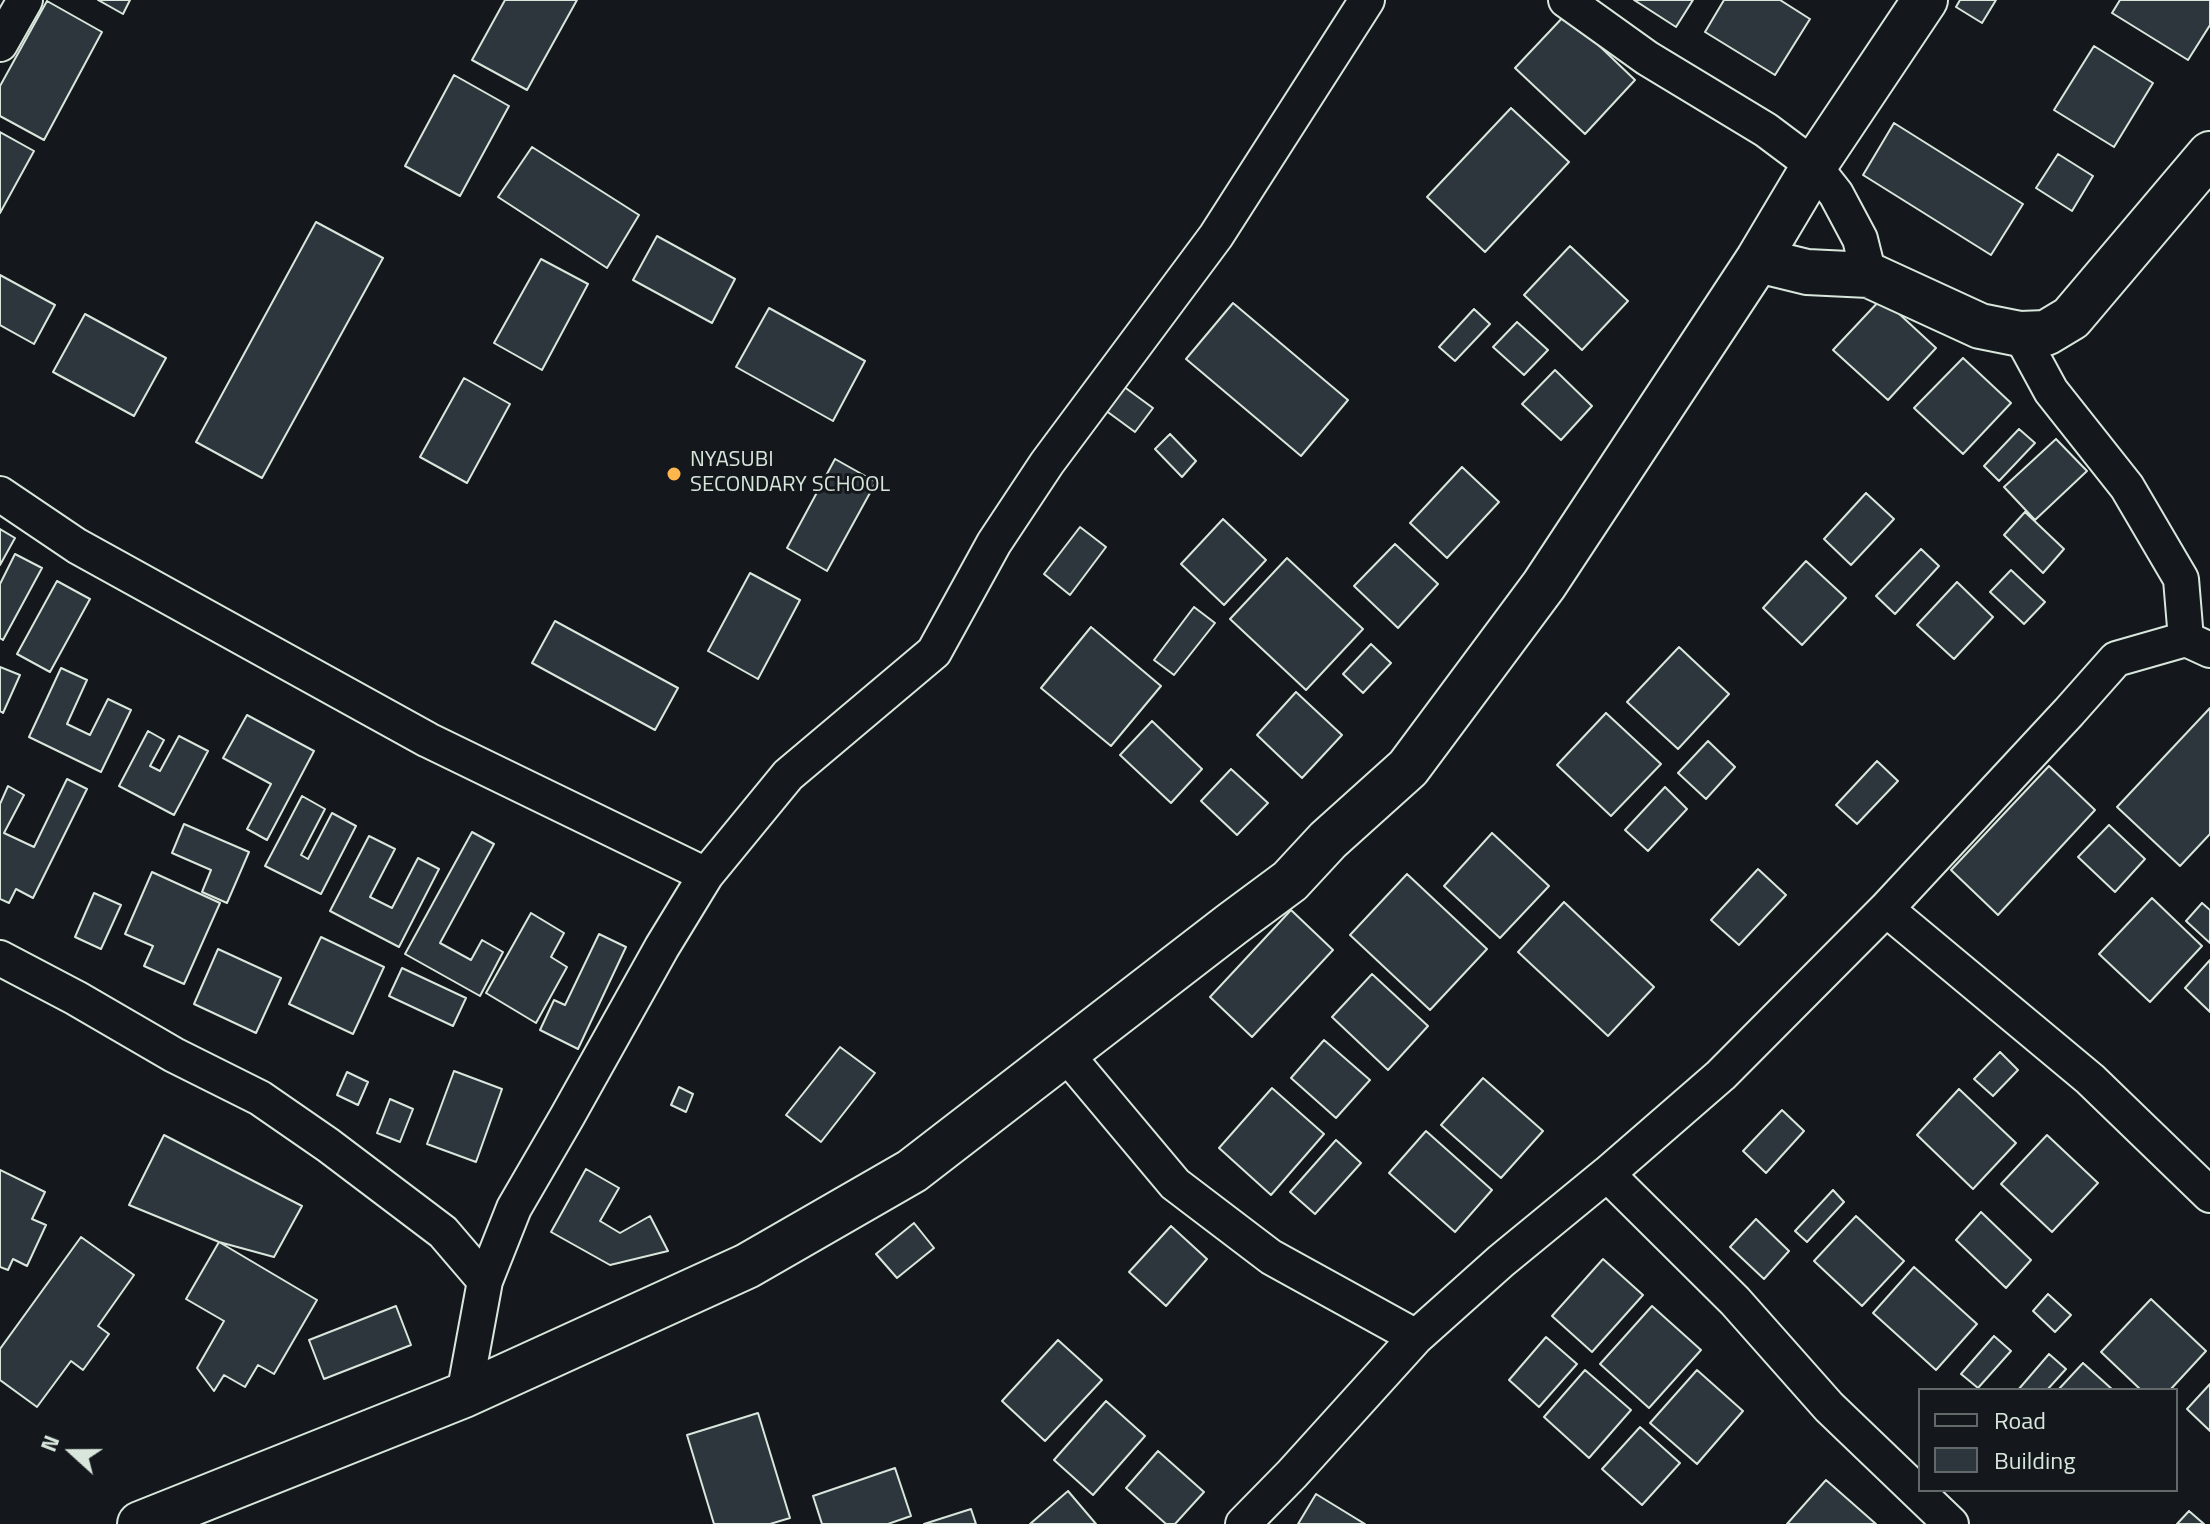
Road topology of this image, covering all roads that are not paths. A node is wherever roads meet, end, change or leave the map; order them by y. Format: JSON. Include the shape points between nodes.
{"nodes":[{"id":1,"x":25,"y":0,"type":"edge"},
{"id":2,"x":1367,"y":0,"type":"edge"},
{"id":3,"x":1566,"y":0,"type":"edge"},
{"id":4,"x":1925,"y":0,"type":"edge"},
{"id":5,"x":0,"y":44,"type":"edge"},
{"id":6,"x":2210,"y":154,"type":"edge"},
{"id":7,"x":1814,"y":166,"type":"junction"},
{"id":8,"x":1758,"y":260,"type":"junction"},
{"id":9,"x":1869,"y":275,"type":"junction"},
{"id":10,"x":2020,"y":334,"type":"junction"},
{"id":11,"x":0,"y":494,"type":"edge"},
{"id":12,"x":2198,"y":644,"type":"edge"},
{"id":13,"x":706,"y":875,"type":"junction"},
{"id":14,"x":1886,"y":909,"type":"junction"},
{"id":15,"x":0,"y":958,"type":"edge"},
{"id":16,"x":1065,"y":1053,"type":"junction"},
{"id":17,"x":1607,"y":1174,"type":"junction"},
{"id":18,"x":2210,"y":1195,"type":"edge"},
{"id":19,"x":485,"y":1281,"type":"junction"},
{"id":20,"x":1416,"y":1337,"type":"junction"},
{"id":21,"x":464,"y":1395,"type":"junction"},
{"id":22,"x":140,"y":1524,"type":"edge"},
{"id":23,"x":1243,"y":1524,"type":"edge"},
{"id":24,"x":1951,"y":1524,"type":"edge"}],
"edges":[{"from":1,"to":5,"type":"street"},
{"from":2,"to":13,"type":"street","via":[[1216,236],[1047,463],[994,543],[934,652],[788,775]]},
{"from":3,"to":7,"type":"street"},
{"from":4,"to":7,"type":"street"},
{"from":6,"to":10,"type":"street","via":[[2071,318],[2046,333]]},
{"from":7,"to":8,"type":"street"},
{"from":7,"to":9,"type":"street","via":[[1860,239]]},
{"from":8,"to":9,"type":"street","via":[[1807,272]]},
{"from":8,"to":16,"type":"street","via":[[1544,585],[1408,768],[1290,881]]},
{"from":9,"to":10,"type":"street","via":[[1980,326]]},
{"from":10,"to":12,"type":"street","via":[[2051,391],[2127,487],[2181,579]]},
{"from":11,"to":13,"type":"street","via":[[77,546],[428,740]]},
{"from":12,"to":14,"type":"street","via":[[2116,659]]},
{"from":13,"to":19,"type":"street","via":[[514,1208]]},
{"from":14,"to":17,"type":"street","via":[[1721,1075]]},
{"from":14,"to":18,"type":"street","via":[[2090,1079]]},
{"from":15,"to":19,"type":"street","via":[[260,1098],[443,1232]]},
{"from":16,"to":20,"type":"street","via":[[1175,1184],[1271,1257]]},
{"from":16,"to":21,"type":"street","via":[[912,1171],[747,1266]]},
{"from":17,"to":20,"type":"street"},
{"from":17,"to":24,"type":"street","via":[[1735,1301],[1829,1407]]},
{"from":19,"to":21,"type":"street"},
{"from":20,"to":23,"type":"street"},
{"from":21,"to":22,"type":"street"}]}
